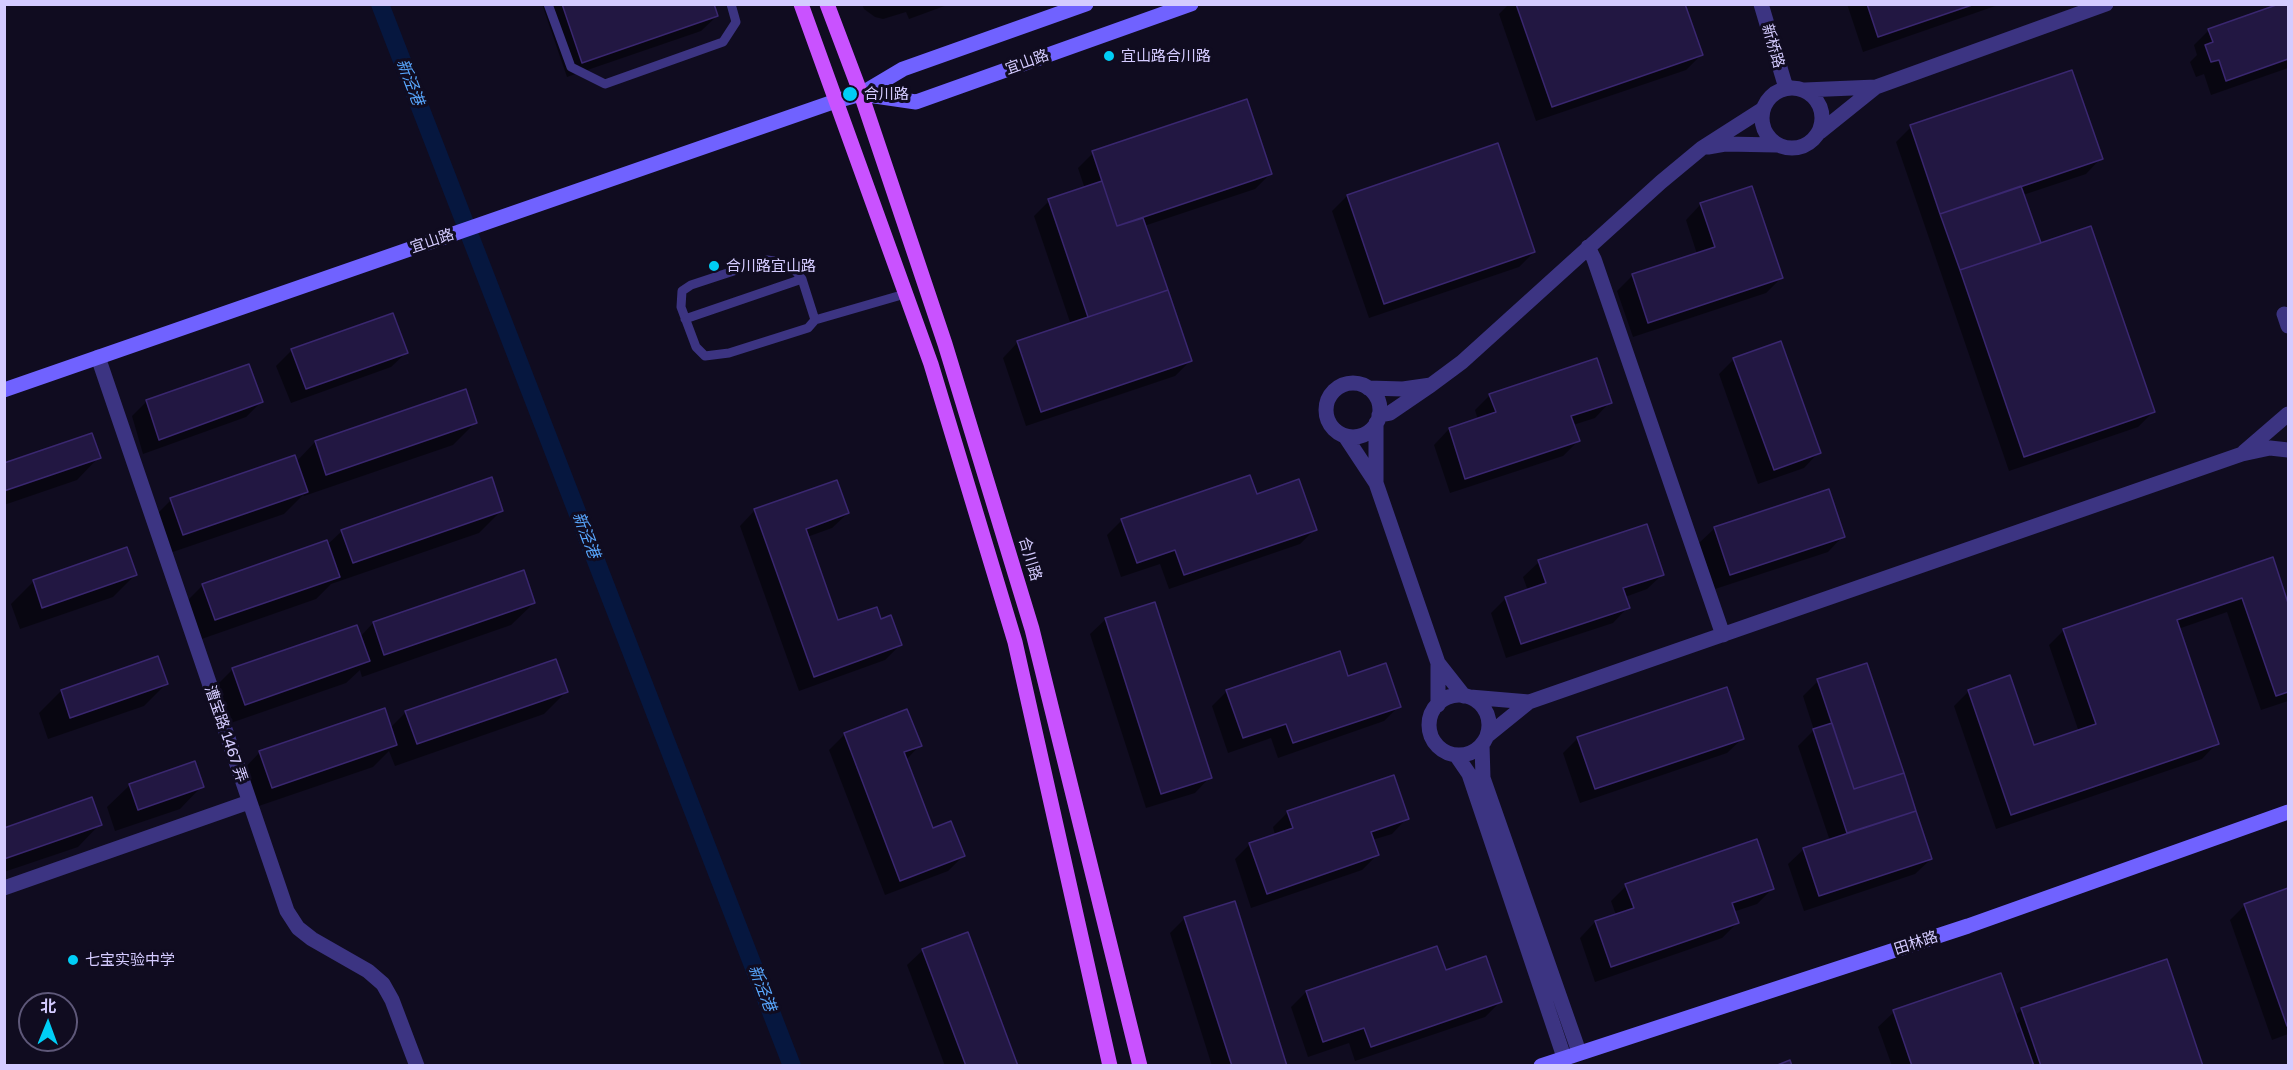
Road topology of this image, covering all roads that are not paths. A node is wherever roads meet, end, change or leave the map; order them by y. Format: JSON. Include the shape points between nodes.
{"nodes":[{"id":1,"x":548,"y":4,"type":"edge"},
{"id":2,"x":730,"y":4,"type":"edge"},
{"id":3,"x":801,"y":4,"type":"edge"},
{"id":4,"x":827,"y":4,"type":"edge"},
{"id":5,"x":1086,"y":4,"type":"edge"},
{"id":6,"x":1191,"y":4,"type":"edge"},
{"id":7,"x":1761,"y":4,"type":"edge"},
{"id":8,"x":2106,"y":4,"type":"edge"},
{"id":9,"x":1876,"y":87,"type":"junction"},
{"id":10,"x":1786,"y":88,"type":"junction"},
{"id":11,"x":1805,"y":90,"type":"junction"},
{"id":12,"x":861,"y":94,"type":"junction"},
{"id":13,"x":836,"y":101,"type":"junction"},
{"id":14,"x":1763,"y":109,"type":"junction"},
{"id":15,"x":1820,"y":132,"type":"junction"},
{"id":16,"x":1777,"y":145,"type":"junction"},
{"id":17,"x":1702,"y":148,"type":"junction"},
{"id":18,"x":1588,"y":247,"type":"junction"},
{"id":19,"x":802,"y":279,"type":"junction"},
{"id":20,"x":905,"y":294,"type":"junction"},
{"id":21,"x":685,"y":319,"type":"junction"},
{"id":22,"x":815,"y":320,"type":"junction"},
{"id":23,"x":98,"y":357,"type":"junction"},
{"id":24,"x":1431,"y":385,"type":"junction"},
{"id":25,"x":1368,"y":388,"type":"junction"},
{"id":26,"x":4,"y":390,"type":"edge"},
{"id":27,"x":2289,"y":414,"type":"edge"},
{"id":28,"x":1378,"y":419,"type":"junction"},
{"id":29,"x":1346,"y":436,"type":"junction"},
{"id":30,"x":2289,"y":450,"type":"edge"},
{"id":31,"x":2242,"y":454,"type":"junction"},
{"id":32,"x":1376,"y":483,"type":"junction"},
{"id":33,"x":1723,"y":635,"type":"junction"},
{"id":34,"x":1438,"y":663,"type":"junction"},
{"id":35,"x":1467,"y":697,"type":"junction"},
{"id":36,"x":1529,"y":702,"type":"junction"},
{"id":37,"x":1438,"y":705,"type":"junction"},
{"id":38,"x":1485,"y":740,"type":"junction"},
{"id":39,"x":1456,"y":755,"type":"junction"},
{"id":40,"x":249,"y":802,"type":"junction"},
{"id":41,"x":2289,"y":812,"type":"edge"},
{"id":42,"x":4,"y":888,"type":"edge"},
{"id":43,"x":1572,"y":1057,"type":"edge"},
{"id":44,"x":417,"y":1065,"type":"edge"},
{"id":45,"x":1110,"y":1065,"type":"edge"},
{"id":46,"x":1140,"y":1065,"type":"edge"},
{"id":47,"x":1541,"y":1065,"type":"edge"}],
"edges":[{"from":1,"to":2,"type":"lane","via":[[571,67],[605,84],[723,42],[736,22]]},
{"from":3,"to":13,"type":"main road"},
{"from":4,"to":12,"type":"main road","name":"合川路"},
{"from":5,"to":12,"type":"street","name":"宜山路","via":[[903,69]]},
{"from":6,"to":12,"type":"street","name":"宜山路","via":[[916,102]]},
{"from":7,"to":10,"type":"street","name":"新桥路"},
{"from":8,"to":9,"type":"street"},
{"from":9,"to":11,"type":"street"},
{"from":9,"to":15,"type":"street"},
{"from":10,"to":11,"type":"street"},
{"from":10,"to":14,"type":"street","via":[[1768,99]]},
{"from":11,"to":15,"type":"street","via":[[1819,104]]},
{"from":12,"to":13,"type":"street","name":"宜山路"},
{"from":12,"to":46,"type":"main road","name":"合川路","via":[[945,344],[1032,629]]},
{"from":13,"to":20,"type":"main road"},
{"from":13,"to":23,"type":"street","name":"宜山路"},
{"from":14,"to":16,"type":"street","via":[[1764,129]]},
{"from":14,"to":17,"type":"street"},
{"from":15,"to":16,"type":"street","via":[[1814,140],[1797,148]]},
{"from":16,"to":17,"type":"street","via":[[1725,144]]},
{"from":17,"to":18,"type":"street"},
{"from":18,"to":24,"type":"street","via":[[1462,363]]},
{"from":18,"to":33,"type":"street"},
{"from":19,"to":21,"type":"lane"},
{"from":19,"to":21,"type":"lane","via":[[782,262],[767,260],[700,282],[682,291]]},
{"from":19,"to":22,"type":"lane"},
{"from":20,"to":22,"type":"lane"},
{"from":20,"to":45,"type":"main road","via":[[931,364],[1015,642]]},
{"from":21,"to":22,"type":"lane","via":[[696,347],[705,356],[729,353],[808,328]]},
{"from":23,"to":26,"type":"street","name":"宜山路"},
{"from":23,"to":40,"type":"street","name":"漕宝路 1467 弄"},
{"from":24,"to":25,"type":"street"},
{"from":24,"to":28,"type":"street"},
{"from":25,"to":28,"type":"street","via":[[1377,397]]},
{"from":25,"to":29,"type":"street","via":[[1345,384],[1327,402],[1331,426]]},
{"from":27,"to":31,"type":"street"},
{"from":28,"to":29,"type":"street","via":[[1363,435]]},
{"from":28,"to":32,"type":"street"},
{"from":29,"to":32,"type":"street"},
{"from":30,"to":31,"type":"street","via":[[2270,448]]},
{"from":31,"to":33,"type":"street"},
{"from":32,"to":34,"type":"street"},
{"from":33,"to":36,"type":"street"},
{"from":34,"to":35,"type":"street"},
{"from":34,"to":37,"type":"street"},
{"from":35,"to":36,"type":"street"},
{"from":35,"to":37,"type":"street","via":[[1450,697]]},
{"from":35,"to":38,"type":"street","via":[[1478,702],[1488,717]]},
{"from":36,"to":38,"type":"street"},
{"from":37,"to":39,"type":"street","via":[[1430,718],[1432,738],[1446,752]]},
{"from":38,"to":39,"type":"street","via":[[1466,754]]},
{"from":38,"to":43,"type":"street","via":[[1483,778]]},
{"from":39,"to":43,"type":"street","via":[[1469,774]]},
{"from":40,"to":42,"type":"street"},
{"from":40,"to":44,"type":"street","name":"漕宝路 1467 弄","via":[[287,911],[298,928],[312,939],[383,984]]},
{"from":41,"to":43,"type":"street","name":"田林路","via":[[1968,927]]},
{"from":43,"to":47,"type":"street","name":"田林路"}]}
